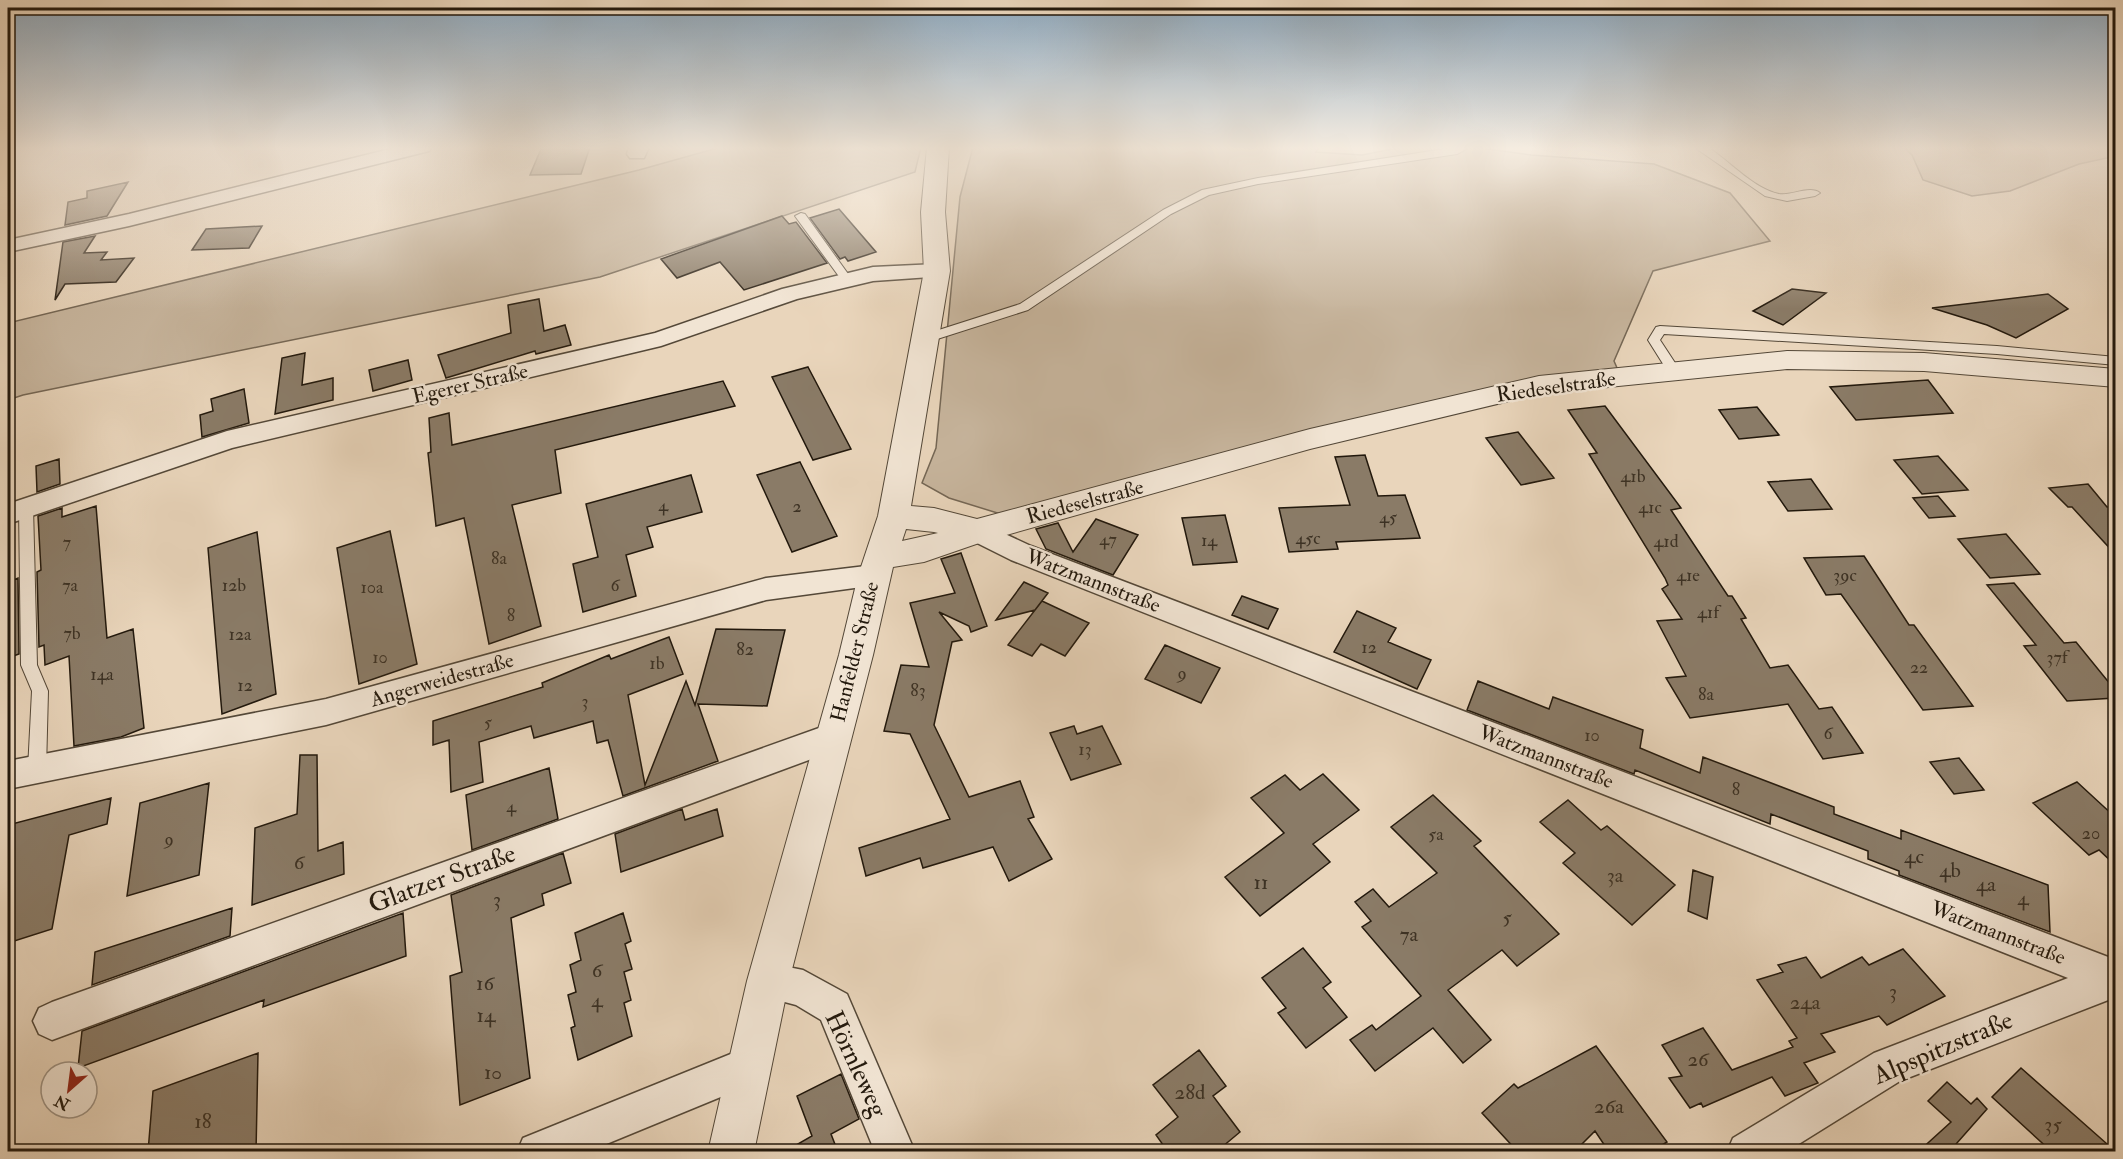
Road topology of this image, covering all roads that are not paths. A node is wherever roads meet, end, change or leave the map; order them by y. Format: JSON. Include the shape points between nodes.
{"nodes":[{"id":1,"x":205,"y":201,"type":"edge"},
{"id":2,"x":933,"y":201,"type":"edge"},
{"id":3,"x":1188,"y":201,"type":"edge"},
{"id":4,"x":801,"y":216,"type":"dead end"},
{"id":5,"x":8,"y":246,"type":"edge"},
{"id":6,"x":937,"y":271,"type":"junction"},
{"id":7,"x":847,"y":280,"type":"junction"},
{"id":8,"x":927,"y":338,"type":"junction"},
{"id":9,"x":2115,"y":362,"type":"edge"},
{"id":10,"x":1674,"y":372,"type":"junction"},
{"id":11,"x":2115,"y":378,"type":"edge"},
{"id":12,"x":17,"y":510,"type":"edge"},
{"id":13,"x":894,"y":516,"type":"junction"},
{"id":14,"x":977,"y":531,"type":"junction"},
{"id":15,"x":877,"y":566,"type":"junction"},
{"id":16,"x":833,"y":737,"type":"junction"},
{"id":17,"x":38,"y":770,"type":"junction"},
{"id":18,"x":8,"y":774,"type":"edge"},
{"id":19,"x":2115,"y":978,"type":"edge"},
{"id":20,"x":768,"y":981,"type":"junction"},
{"id":21,"x":52,"y":1021,"type":"dead end"},
{"id":22,"x":748,"y":1066,"type":"junction"},
{"id":23,"x":537,"y":1152,"type":"edge"},
{"id":24,"x":731,"y":1152,"type":"edge"},
{"id":25,"x":895,"y":1152,"type":"edge"},
{"id":26,"x":1747,"y":1152,"type":"edge"}],
"edges":[{"from":1,"to":5,"type":"street"},
{"from":2,"to":6,"type":"street","name":"Hanfelder Straße"},
{"from":3,"to":8,"type":"lane","via":[[1024,307]]},
{"from":4,"to":7,"type":"lane"},
{"from":6,"to":7,"type":"street","name":"Egerer Straße","via":[[873,274]]},
{"from":6,"to":8,"type":"street","name":"Hanfelder Straße"},
{"from":7,"to":12,"type":"street","name":"Egerer Straße","via":[[790,294],[661,339],[227,440]]},
{"from":8,"to":13,"type":"street","name":"Hanfelder Straße"},
{"from":9,"to":10,"type":"lane","via":[[1997,350],[1660,330],[1654,340]]},
{"from":10,"to":11,"type":"street","name":"Riedeselstraße","via":[[1799,360],[1924,362]]},
{"from":10,"to":14,"type":"street","name":"Riedeselstraße","via":[[1539,385],[1310,439]]},
{"from":12,"to":17,"type":"lane","via":[[29,665],[40,691]]},
{"from":13,"to":14,"type":"street","via":[[934,520]]},
{"from":13,"to":15,"type":"street","name":"Hanfelder Straße"},
{"from":14,"to":15,"type":"street","name":"Riedeselstraße"},
{"from":14,"to":19,"type":"street","name":"Watzmannstraße","via":[[1021,553]]},
{"from":15,"to":16,"type":"street","name":"Hanfelder Straße"},
{"from":15,"to":17,"type":"street","name":"Angerweidestraße","via":[[766,589],[326,712]]},
{"from":16,"to":20,"type":"street","name":"Hanfelder Straße"},
{"from":16,"to":21,"type":"street","name":"Glatzer Straße"},
{"from":17,"to":18,"type":"street","name":"Angerweidestraße"},
{"from":19,"to":26,"type":"street","name":"Alpspitzstraße","via":[[1888,1067]]},
{"from":20,"to":22,"type":"street","name":"Hanfelder Straße"},
{"from":20,"to":25,"type":"street","name":"Hörnleweg","via":[[804,988],[834,1006]]},
{"from":22,"to":23,"type":"street"},
{"from":22,"to":24,"type":"street","name":"Hanfelder Straße"}]}
